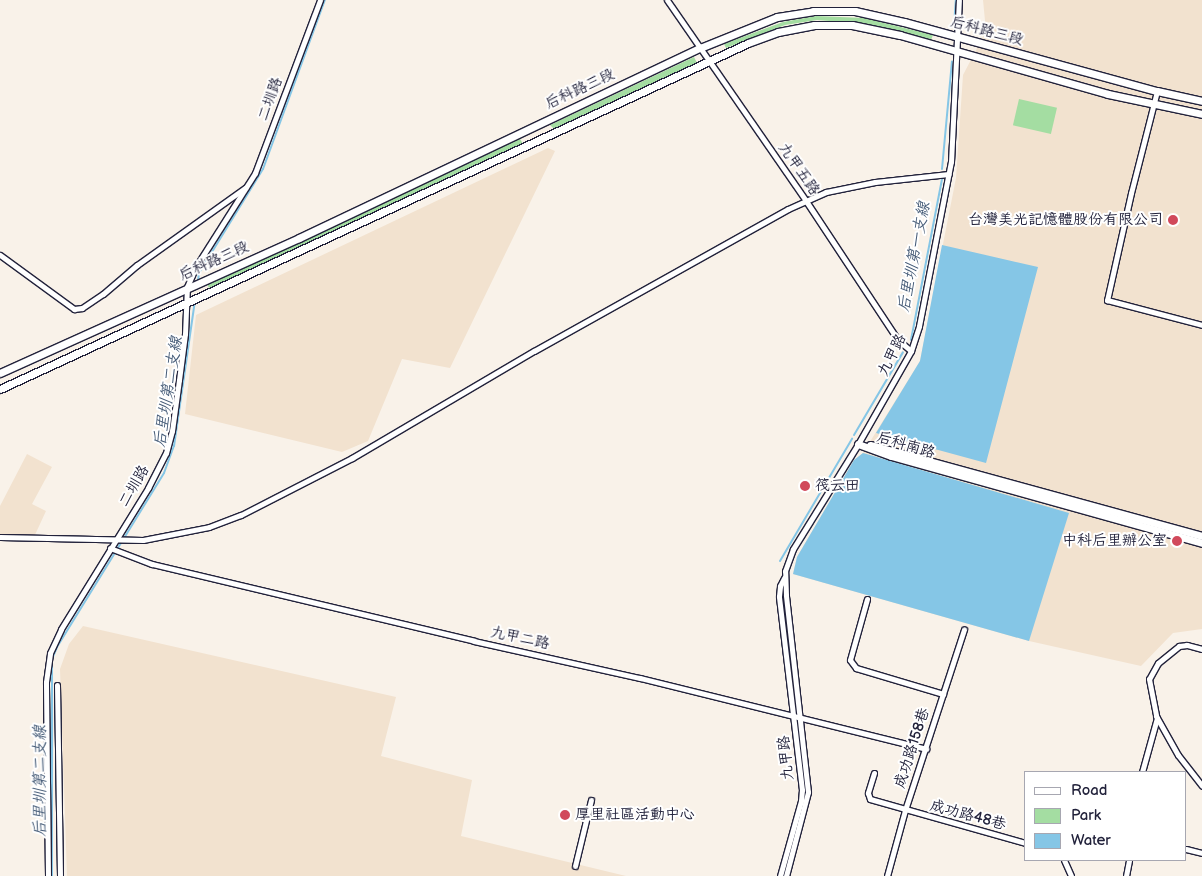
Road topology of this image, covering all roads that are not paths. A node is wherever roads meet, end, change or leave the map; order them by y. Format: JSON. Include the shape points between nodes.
{"nodes":[{"id":1,"x":320,"y":0,"type":"edge"},
{"id":2,"x":667,"y":0,"type":"edge"},
{"id":3,"x":959,"y":0,"type":"edge"},
{"id":4,"x":958,"y":38,"type":"junction"},
{"id":5,"x":700,"y":48,"type":"junction"},
{"id":6,"x":957,"y":51,"type":"junction"},
{"id":7,"x":709,"y":62,"type":"junction"},
{"id":8,"x":1157,"y":91,"type":"junction"},
{"id":9,"x":1202,"y":101,"type":"edge"},
{"id":10,"x":1154,"y":105,"type":"junction"},
{"id":11,"x":1202,"y":114,"type":"edge"},
{"id":12,"x":949,"y":174,"type":"junction"},
{"id":13,"x":246,"y":187,"type":"junction"},
{"id":14,"x":806,"y":201,"type":"junction"},
{"id":15,"x":0,"y":255,"type":"edge"},
{"id":16,"x":187,"y":287,"type":"junction"},
{"id":17,"x":187,"y":303,"type":"junction"},
{"id":18,"x":1202,"y":325,"type":"edge"},
{"id":19,"x":911,"y":351,"type":"junction"},
{"id":20,"x":0,"y":373,"type":"edge"},
{"id":21,"x":0,"y":389,"type":"edge"},
{"id":22,"x":858,"y":444,"type":"junction"},
{"id":23,"x":1145,"y":524,"type":"junction"},
{"id":24,"x":1202,"y":536,"type":"edge"},
{"id":25,"x":0,"y":537,"type":"edge"},
{"id":26,"x":116,"y":540,"type":"junction"},
{"id":27,"x":1202,"y":543,"type":"edge"},
{"id":28,"x":110,"y":548,"type":"junction"},
{"id":29,"x":867,"y":599,"type":"dead end"},
{"id":30,"x":964,"y":629,"type":"dead end"},
{"id":31,"x":1202,"y":649,"type":"edge"},
{"id":32,"x":56,"y":684,"type":"dead end"},
{"id":33,"x":942,"y":694,"type":"junction"},
{"id":34,"x":797,"y":717,"type":"junction"},
{"id":35,"x":1157,"y":718,"type":"junction"},
{"id":36,"x":926,"y":749,"type":"junction"},
{"id":37,"x":1142,"y":771,"type":"edge"},
{"id":38,"x":874,"y":773,"type":"dead end"},
{"id":39,"x":1202,"y":786,"type":"edge"},
{"id":40,"x":591,"y":800,"type":"dead end"},
{"id":41,"x":904,"y":810,"type":"junction"},
{"id":42,"x":1024,"y":842,"type":"edge"},
{"id":43,"x":1187,"y":849,"type":"edge"},
{"id":44,"x":1202,"y":853,"type":"edge"},
{"id":45,"x":1064,"y":861,"type":"edge"},
{"id":46,"x":1129,"y":861,"type":"edge"},
{"id":47,"x":574,"y":866,"type":"dead end"},
{"id":48,"x":48,"y":876,"type":"edge"},
{"id":49,"x":60,"y":876,"type":"edge"},
{"id":50,"x":780,"y":876,"type":"edge"},
{"id":51,"x":786,"y":876,"type":"edge"},
{"id":52,"x":886,"y":876,"type":"edge"},
{"id":53,"x":1071,"y":876,"type":"edge"},
{"id":54,"x":1126,"y":876,"type":"edge"}],
"edges":[{"from":1,"to":13,"type":"street","name":"二圳路","via":[[264,153]]},
{"from":2,"to":5,"type":"street","name":"九甲五路"},
{"from":3,"to":4,"type":"street","name":"九甲路"},
{"from":4,"to":5,"type":"street","name":"后科路三段","via":[[855,11],[813,11],[777,17]]},
{"from":4,"to":6,"type":"street","name":"九甲路"},
{"from":4,"to":8,"type":"street","name":"后科路三段"},
{"from":5,"to":7,"type":"street","name":"九甲五路"},
{"from":5,"to":16,"type":"street","name":"后科路三段","via":[[300,238]]},
{"from":6,"to":7,"type":"street","name":"后科路三段","via":[[852,26],[814,25],[778,32]]},
{"from":6,"to":10,"type":"street","name":"后科路三段"},
{"from":6,"to":12,"type":"street","name":"九甲路"},
{"from":7,"to":14,"type":"street","name":"九甲五路"},
{"from":7,"to":17,"type":"street","name":"后科路三段"},
{"from":8,"to":9,"type":"street","name":"后科路三段"},
{"from":8,"to":10,"type":"street"},
{"from":10,"to":11,"type":"street","name":"后科路三段"},
{"from":10,"to":18,"type":"street","via":[[1107,300]]},
{"from":12,"to":14,"type":"street","via":[[875,182],[826,192]]},
{"from":12,"to":19,"type":"street","name":"九甲路","via":[[919,326]]},
{"from":13,"to":15,"type":"street","via":[[82,308],[74,309]]},
{"from":13,"to":16,"type":"street","name":"二圳路","via":[[195,268]]},
{"from":14,"to":19,"type":"street","name":"九甲五路","via":[[898,340]]},
{"from":14,"to":26,"type":"street","via":[[534,351],[352,458],[241,515],[210,527],[167,536]]},
{"from":16,"to":17,"type":"street","name":"二圳路"},
{"from":16,"to":20,"type":"street","name":"后科路三段"},
{"from":17,"to":21,"type":"street","name":"后科路三段"},
{"from":17,"to":26,"type":"street","name":"二圳路","via":[[172,431],[166,452]]},
{"from":19,"to":22,"type":"street","name":"九甲路"},
{"from":22,"to":23,"type":"street","name":"后科南路","via":[[891,456]]},
{"from":22,"to":34,"type":"street","name":"九甲路","via":[[793,549],[784,578]]},
{"from":23,"to":24,"type":"street","name":"后科南路"},
{"from":23,"to":27,"type":"street","name":"后科南路"},
{"from":25,"to":26,"type":"street"},
{"from":26,"to":28,"type":"street","name":"二圳路"},
{"from":28,"to":34,"type":"street","name":"九甲二路","via":[[152,564]]},
{"from":28,"to":48,"type":"street","name":"二圳路","via":[[61,629],[47,668]]},
{"from":29,"to":33,"type":"street","via":[[850,660],[856,668]]},
{"from":30,"to":33,"type":"street","name":"成功路158巷"},
{"from":31,"to":35,"type":"street","via":[[1179,646],[1158,663],[1149,679]]},
{"from":32,"to":49,"type":"street"},
{"from":33,"to":36,"type":"street","name":"成功路158巷"},
{"from":34,"to":36,"type":"street","name":"九甲二路"},
{"from":34,"to":50,"type":"street","name":"九甲路","via":[[801,801]]},
{"from":34,"to":51,"type":"street","name":"九甲路","via":[[808,792],[805,814]]},
{"from":35,"to":37,"type":"street"},
{"from":35,"to":39,"type":"street","via":[[1178,755]]},
{"from":36,"to":41,"type":"street","name":"成功路158巷"},
{"from":38,"to":41,"type":"street","name":"成功路48巷","via":[[868,793],[870,799]]},
{"from":40,"to":47,"type":"street"},
{"from":41,"to":42,"type":"street","name":"成功路48巷"},
{"from":41,"to":52,"type":"street","name":"成功路158巷"},
{"from":43,"to":44,"type":"street"},
{"from":45,"to":53,"type":"street"},
{"from":46,"to":54,"type":"street"}]}
